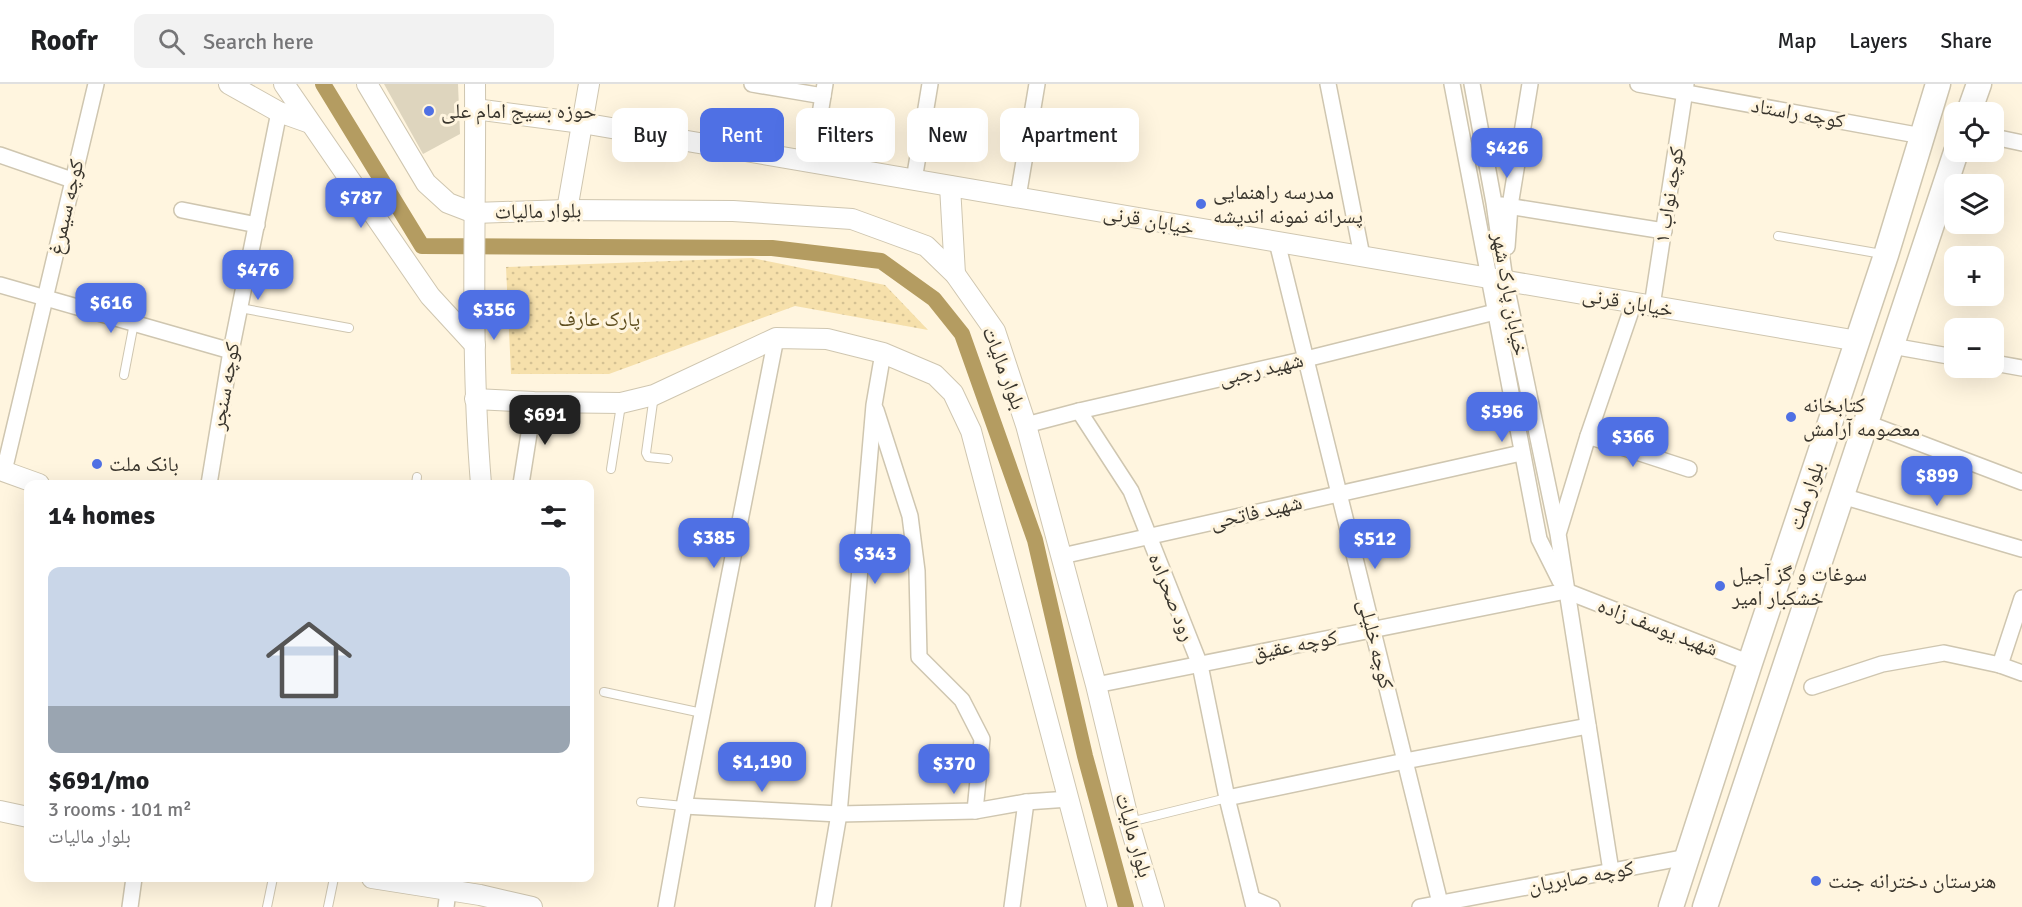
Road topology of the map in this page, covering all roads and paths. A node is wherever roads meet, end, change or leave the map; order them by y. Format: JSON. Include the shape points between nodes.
{"nodes":[{"id":1,"x":96,"y":84,"type":"edge"},
{"id":2,"x":229,"y":84,"type":"edge"},
{"id":3,"x":284,"y":84,"type":"edge"},
{"id":4,"x":367,"y":84,"type":"edge"},
{"id":5,"x":475,"y":84,"type":"edge"},
{"id":6,"x":589,"y":84,"type":"edge"},
{"id":7,"x":752,"y":84,"type":"edge"},
{"id":8,"x":930,"y":84,"type":"edge"},
{"id":9,"x":1037,"y":84,"type":"edge"},
{"id":10,"x":1328,"y":84,"type":"edge"},
{"id":11,"x":1452,"y":84,"type":"edge"},
{"id":12,"x":1472,"y":84,"type":"edge"},
{"id":13,"x":1530,"y":84,"type":"edge"},
{"id":14,"x":1638,"y":84,"type":"edge"},
{"id":15,"x":1938,"y":84,"type":"edge"},
{"id":16,"x":1979,"y":84,"type":"edge"},
{"id":17,"x":1685,"y":88,"type":"edge"},
{"id":18,"x":824,"y":90,"type":"edge"},
{"id":19,"x":1973,"y":102,"type":"edge"},
{"id":20,"x":821,"y":108,"type":"edge"},
{"id":21,"x":475,"y":109,"type":"junction"},
{"id":22,"x":279,"y":112,"type":"junction"},
{"id":23,"x":310,"y":123,"type":"junction"},
{"id":24,"x":582,"y":123,"type":"junction"},
{"id":25,"x":1922,"y":136,"type":"junction"},
{"id":26,"x":2004,"y":139,"type":"edge"},
{"id":27,"x":2022,"y":143,"type":"edge"},
{"id":28,"x":0,"y":155,"type":"edge"},
{"id":29,"x":796,"y":159,"type":"edge"},
{"id":30,"x":812,"y":162,"type":"edge"},
{"id":31,"x":1953,"y":162,"type":"edge"},
{"id":32,"x":72,"y":180,"type":"junction"},
{"id":33,"x":914,"y":180,"type":"junction"},
{"id":34,"x":950,"y":186,"type":"junction"},
{"id":35,"x":1018,"y":197,"type":"junction"},
{"id":36,"x":1494,"y":204,"type":"junction"},
{"id":37,"x":1510,"y":206,"type":"junction"},
{"id":38,"x":182,"y":210,"type":"dead end"},
{"id":39,"x":567,"y":210,"type":"junction"},
{"id":40,"x":474,"y":215,"type":"junction"},
{"id":41,"x":257,"y":225,"type":"junction"},
{"id":42,"x":1664,"y":231,"type":"junction"},
{"id":43,"x":1778,"y":236,"type":"dead end"},
{"id":44,"x":1277,"y":242,"type":"junction"},
{"id":45,"x":1886,"y":255,"type":"junction"},
{"id":46,"x":1362,"y":256,"type":"junction"},
{"id":47,"x":955,"y":274,"type":"junction"},
{"id":48,"x":1497,"y":279,"type":"junction"},
{"id":49,"x":0,"y":285,"type":"edge"},
{"id":50,"x":44,"y":297,"type":"junction"},
{"id":51,"x":1643,"y":304,"type":"junction"},
{"id":52,"x":240,"y":308,"type":"junction"},
{"id":53,"x":1495,"y":312,"type":"junction"},
{"id":54,"x":134,"y":323,"type":"junction"},
{"id":55,"x":349,"y":328,"type":"dead end"},
{"id":56,"x":776,"y":338,"type":"junction"},
{"id":57,"x":1858,"y":341,"type":"junction"},
{"id":58,"x":475,"y":345,"type":"junction"},
{"id":59,"x":1892,"y":346,"type":"junction"},
{"id":60,"x":231,"y":351,"type":"junction"},
{"id":61,"x":883,"y":353,"type":"junction"},
{"id":62,"x":1944,"y":355,"type":"edge"},
{"id":63,"x":1306,"y":359,"type":"junction"},
{"id":64,"x":2004,"y":365,"type":"edge"},
{"id":65,"x":2022,"y":368,"type":"edge"},
{"id":66,"x":124,"y":375,"type":"dead end"},
{"id":67,"x":654,"y":395,"type":"junction"},
{"id":68,"x":475,"y":399,"type":"junction"},
{"id":69,"x":534,"y":402,"type":"junction"},
{"id":70,"x":621,"y":403,"type":"junction"},
{"id":71,"x":874,"y":405,"type":"junction"},
{"id":72,"x":1079,"y":411,"type":"junction"},
{"id":73,"x":1867,"y":423,"type":"junction"},
{"id":74,"x":1026,"y":425,"type":"junction"},
{"id":75,"x":1587,"y":436,"type":"junction"},
{"id":76,"x":1521,"y":453,"type":"junction"},
{"id":77,"x":668,"y":459,"type":"dead end"},
{"id":78,"x":611,"y":469,"type":"dead end"},
{"id":79,"x":1689,"y":469,"type":"dead end"},
{"id":80,"x":2,"y":471,"type":"edge"},
{"id":81,"x":28,"y":480,"type":"edge"},
{"id":82,"x":210,"y":480,"type":"edge"},
{"id":83,"x":481,"y":480,"type":"edge"},
{"id":84,"x":522,"y":480,"type":"edge"},
{"id":85,"x":2022,"y":482,"type":"edge"},
{"id":86,"x":1339,"y":494,"type":"junction"},
{"id":87,"x":1842,"y":496,"type":"junction"},
{"id":88,"x":1558,"y":534,"type":"junction"},
{"id":89,"x":1148,"y":537,"type":"junction"},
{"id":90,"x":2022,"y":549,"type":"edge"},
{"id":91,"x":1062,"y":556,"type":"junction"},
{"id":92,"x":1566,"y":591,"type":"junction"},
{"id":93,"x":2022,"y":598,"type":"edge"},
{"id":94,"x":1373,"y":630,"type":"junction"},
{"id":95,"x":1750,"y":663,"type":"junction"},
{"id":96,"x":1200,"y":665,"type":"junction"},
{"id":97,"x":2000,"y":665,"type":"junction"},
{"id":98,"x":2022,"y":673,"type":"edge"},
{"id":99,"x":1096,"y":685,"type":"junction"},
{"id":100,"x":1812,"y":687,"type":"dead end"},
{"id":101,"x":604,"y":692,"type":"dead end"},
{"id":102,"x":702,"y":713,"type":"junction"},
{"id":103,"x":1588,"y":726,"type":"junction"},
{"id":104,"x":1405,"y":761,"type":"junction"},
{"id":105,"x":1227,"y":798,"type":"junction"},
{"id":106,"x":1069,"y":799,"type":"junction"},
{"id":107,"x":641,"y":802,"type":"dead end"},
{"id":108,"x":1026,"y":802,"type":"junction"},
{"id":109,"x":684,"y":806,"type":"junction"},
{"id":110,"x":0,"y":811,"type":"edge"},
{"id":111,"x":975,"y":811,"type":"junction"},
{"id":112,"x":839,"y":814,"type":"junction"},
{"id":113,"x":24,"y":816,"type":"edge"},
{"id":114,"x":1129,"y":822,"type":"junction"},
{"id":115,"x":1688,"y":857,"type":"junction"},
{"id":116,"x":1611,"y":871,"type":"junction"},
{"id":117,"x":133,"y":882,"type":"edge"},
{"id":118,"x":272,"y":882,"type":"edge"},
{"id":119,"x":333,"y":882,"type":"edge"},
{"id":120,"x":395,"y":882,"type":"edge"},
{"id":121,"x":446,"y":891,"type":"edge"},
{"id":122,"x":480,"y":893,"type":"edge"},
{"id":123,"x":1253,"y":903,"type":"edge"},
{"id":124,"x":1441,"y":905,"type":"edge"},
{"id":125,"x":130,"y":907,"type":"edge"},
{"id":126,"x":267,"y":907,"type":"edge"},
{"id":127,"x":328,"y":907,"type":"edge"},
{"id":128,"x":532,"y":907,"type":"edge"},
{"id":129,"x":666,"y":907,"type":"edge"},
{"id":130,"x":823,"y":907,"type":"edge"},
{"id":131,"x":1012,"y":907,"type":"edge"},
{"id":132,"x":1097,"y":907,"type":"edge"},
{"id":133,"x":1154,"y":907,"type":"edge"},
{"id":134,"x":1272,"y":907,"type":"edge"},
{"id":135,"x":1420,"y":907,"type":"edge"},
{"id":136,"x":1671,"y":907,"type":"edge"},
{"id":137,"x":1706,"y":907,"type":"edge"}],
"edges":[{"from":1,"to":32,"type":"street","name":"کوچه سیمرغ"},
{"from":2,"to":22,"type":"street"},
{"from":3,"to":23,"type":"street"},
{"from":4,"to":40,"type":"street","name":"بلوار مالیات","via":[[426,183],[448,203]]},
{"from":5,"to":21,"type":"street"},
{"from":6,"to":24,"type":"street"},
{"from":7,"to":18,"type":"street"},
{"from":8,"to":33,"type":"street"},
{"from":9,"to":35,"type":"street"},
{"from":10,"to":46,"type":"street"},
{"from":11,"to":48,"type":"street","name":"خیابان پارک شهر"},
{"from":12,"to":36,"type":"street","name":"خیابان پارک شهر"},
{"from":13,"to":37,"type":"street"},
{"from":14,"to":17,"type":"street","name":"کوچه راستاد"},
{"from":15,"to":25,"type":"main road","name":"بلوار ملت"},
{"from":16,"to":19,"type":"main road"},
{"from":17,"to":25,"type":"street","name":"کوچه راستاد"},
{"from":17,"to":42,"type":"street","name":"کوچه نواب ۱"},
{"from":18,"to":20,"type":"street"},
{"from":21,"to":24,"type":"street","name":"خیابان قرنی"},
{"from":21,"to":40,"type":"street"},
{"from":22,"to":23,"type":"street"},
{"from":22,"to":41,"type":"street","name":"کوچه سنجر"},
{"from":23,"to":58,"type":"street","via":[[430,296]]},
{"from":24,"to":29,"type":"street","name":"خیابان قرنی"},
{"from":24,"to":39,"type":"street"},
{"from":25,"to":45,"type":"main road","name":"بلوار ملت"},
{"from":26,"to":27,"type":"street"},
{"from":28,"to":32,"type":"street"},
{"from":30,"to":33,"type":"street","name":"خیابان قرنی"},
{"from":31,"to":59,"type":"main road","name":"بلوار ملت"},
{"from":32,"to":50,"type":"street","name":"کوچه سیمرغ"},
{"from":33,"to":34,"type":"street","name":"خیابان قرنی"},
{"from":34,"to":35,"type":"street","name":"خیابان قرنی"},
{"from":34,"to":47,"type":"street"},
{"from":35,"to":44,"type":"street","name":"خیابان قرنی"},
{"from":36,"to":37,"type":"street"},
{"from":36,"to":48,"type":"street","name":"خیابان پارک شهر"},
{"from":37,"to":42,"type":"street"},
{"from":37,"to":48,"type":"street"},
{"from":38,"to":41,"type":"street"},
{"from":39,"to":40,"type":"street","name":"بلوار مالیات"},
{"from":39,"to":47,"type":"street","name":"بلوار مالیات","via":[[733,211],[852,219],[926,246]]},
{"from":40,"to":58,"type":"street"},
{"from":41,"to":52,"type":"street","name":"کوچه سنجر"},
{"from":42,"to":51,"type":"street","name":"کوچه نواب ۱"},
{"from":43,"to":45,"type":"lane"},
{"from":44,"to":46,"type":"street","name":"خیابان قرنی"},
{"from":44,"to":63,"type":"street","name":"کوچه خلیلی"},
{"from":45,"to":57,"type":"main road","name":"بلوار ملت"},
{"from":46,"to":48,"type":"street","name":"خیابان قرنی"},
{"from":47,"to":74,"type":"street","name":"بلوار مالیات","via":[[994,331]]},
{"from":48,"to":51,"type":"street","name":"خیابان قرنی"},
{"from":48,"to":53,"type":"street","name":"خیابان پارک شهر"},
{"from":48,"to":88,"type":"street","name":"خیابان پارک شهر"},
{"from":49,"to":50,"type":"street"},
{"from":50,"to":54,"type":"street"},
{"from":50,"to":80,"type":"street","name":"کوچه سیمرغ"},
{"from":51,"to":57,"type":"street","name":"خیابان قرنی"},
{"from":51,"to":75,"type":"street"},
{"from":52,"to":55,"type":"lane"},
{"from":52,"to":60,"type":"street","name":"کوچه سنجر"},
{"from":53,"to":63,"type":"street","name":"شهید رجبی"},
{"from":53,"to":76,"type":"street","name":"خیابان پارک شهر"},
{"from":54,"to":60,"type":"street"},
{"from":54,"to":66,"type":"lane"},
{"from":56,"to":61,"type":"street","via":[[826,339]]},
{"from":56,"to":67,"type":"street"},
{"from":56,"to":102,"type":"street"},
{"from":57,"to":95,"type":"main road","name":"بلوار ملت"},
{"from":58,"to":68,"type":"street"},
{"from":59,"to":62,"type":"street"},
{"from":59,"to":73,"type":"main road","name":"بلوار ملت"},
{"from":60,"to":82,"type":"street","name":"کوچه سنجر"},
{"from":61,"to":71,"type":"street"},
{"from":61,"to":106,"type":"street","via":[[935,375],[953,393],[971,431]]},
{"from":63,"to":72,"type":"street","name":"شهید رجبی"},
{"from":63,"to":86,"type":"street","name":"کوچه خلیلی"},
{"from":64,"to":65,"type":"street"},
{"from":67,"to":70,"type":"street"},
{"from":67,"to":77,"type":"lane","via":[[646,453],[648,458]]},
{"from":68,"to":69,"type":"street"},
{"from":68,"to":83,"type":"street"},
{"from":69,"to":70,"type":"street"},
{"from":69,"to":84,"type":"street"},
{"from":70,"to":78,"type":"lane"},
{"from":71,"to":111,"type":"street","via":[[910,516],[917,571],[919,657],[962,700],[982,739]]},
{"from":71,"to":112,"type":"street"},
{"from":72,"to":74,"type":"street","name":"شهید رجبی"},
{"from":72,"to":89,"type":"street","name":"رود صحراده","via":[[1131,491]]},
{"from":73,"to":85,"type":"street"},
{"from":73,"to":87,"type":"main road","name":"بلوار ملت"},
{"from":74,"to":91,"type":"street","name":"بلوار مالیات"},
{"from":75,"to":79,"type":"street"},
{"from":75,"to":88,"type":"street"},
{"from":76,"to":86,"type":"street","name":"شهید فاتحی"},
{"from":76,"to":92,"type":"street","name":"خیابان پارک شهر","via":[[1539,539]]},
{"from":80,"to":81,"type":"street"},
{"from":86,"to":89,"type":"street","name":"شهید فاتحی"},
{"from":86,"to":94,"type":"street","name":"کوچه خلیلی"},
{"from":87,"to":90,"type":"street"},
{"from":87,"to":137,"type":"main road","name":"بلوار ملت"},
{"from":88,"to":92,"type":"street","name":"خیابان پارک شهر"},
{"from":89,"to":91,"type":"street","name":"شهید فاتحی"},
{"from":89,"to":96,"type":"street","name":"رود صحراده"},
{"from":91,"to":99,"type":"street","name":"بلوار مالیات"},
{"from":92,"to":94,"type":"street","name":"کوچه عقیق"},
{"from":92,"to":95,"type":"street","name":"شهید یوسف زاده"},
{"from":92,"to":103,"type":"street"},
{"from":93,"to":97,"type":"street"},
{"from":94,"to":96,"type":"street","name":"کوچه عقیق"},
{"from":94,"to":104,"type":"street","name":"کوچه خلیلی"},
{"from":95,"to":115,"type":"main road","name":"بلوار ملت"},
{"from":96,"to":99,"type":"street","name":"کوچه عقیق"},
{"from":96,"to":105,"type":"street","name":"رود صحراده"},
{"from":97,"to":98,"type":"street"},
{"from":97,"to":100,"type":"street","via":[[1944,653],[1882,664]]},
{"from":99,"to":114,"type":"street","name":"بلوار مالیات"},
{"from":101,"to":102,"type":"lane"},
{"from":102,"to":109,"type":"street"},
{"from":103,"to":104,"type":"street"},
{"from":103,"to":116,"type":"street"},
{"from":104,"to":105,"type":"street"},
{"from":104,"to":124,"type":"street","name":"کوچه خلیلی"},
{"from":105,"to":114,"type":"lane"},
{"from":105,"to":123,"type":"street","name":"رود صحراده"},
{"from":106,"to":108,"type":"street"},
{"from":106,"to":132,"type":"street"},
{"from":107,"to":109,"type":"lane"},
{"from":108,"to":111,"type":"street"},
{"from":108,"to":131,"type":"street"},
{"from":109,"to":112,"type":"street"},
{"from":109,"to":129,"type":"street"},
{"from":110,"to":113,"type":"street"},
{"from":111,"to":112,"type":"street"},
{"from":112,"to":130,"type":"street"},
{"from":114,"to":133,"type":"street","name":"بلوار مالیات"},
{"from":115,"to":116,"type":"street","name":"کوچه صابریان"},
{"from":115,"to":136,"type":"main road","name":"بلوار ملت"},
{"from":116,"to":124,"type":"street","name":"کوچه صابریان"},
{"from":117,"to":125,"type":"street"},
{"from":118,"to":126,"type":"lane"},
{"from":119,"to":127,"type":"lane"},
{"from":120,"to":121,"type":"street"},
{"from":121,"to":122,"type":"street"},
{"from":122,"to":128,"type":"street"},
{"from":123,"to":134,"type":"street"},
{"from":124,"to":135,"type":"street","name":"کوچه صابریان"}]}
